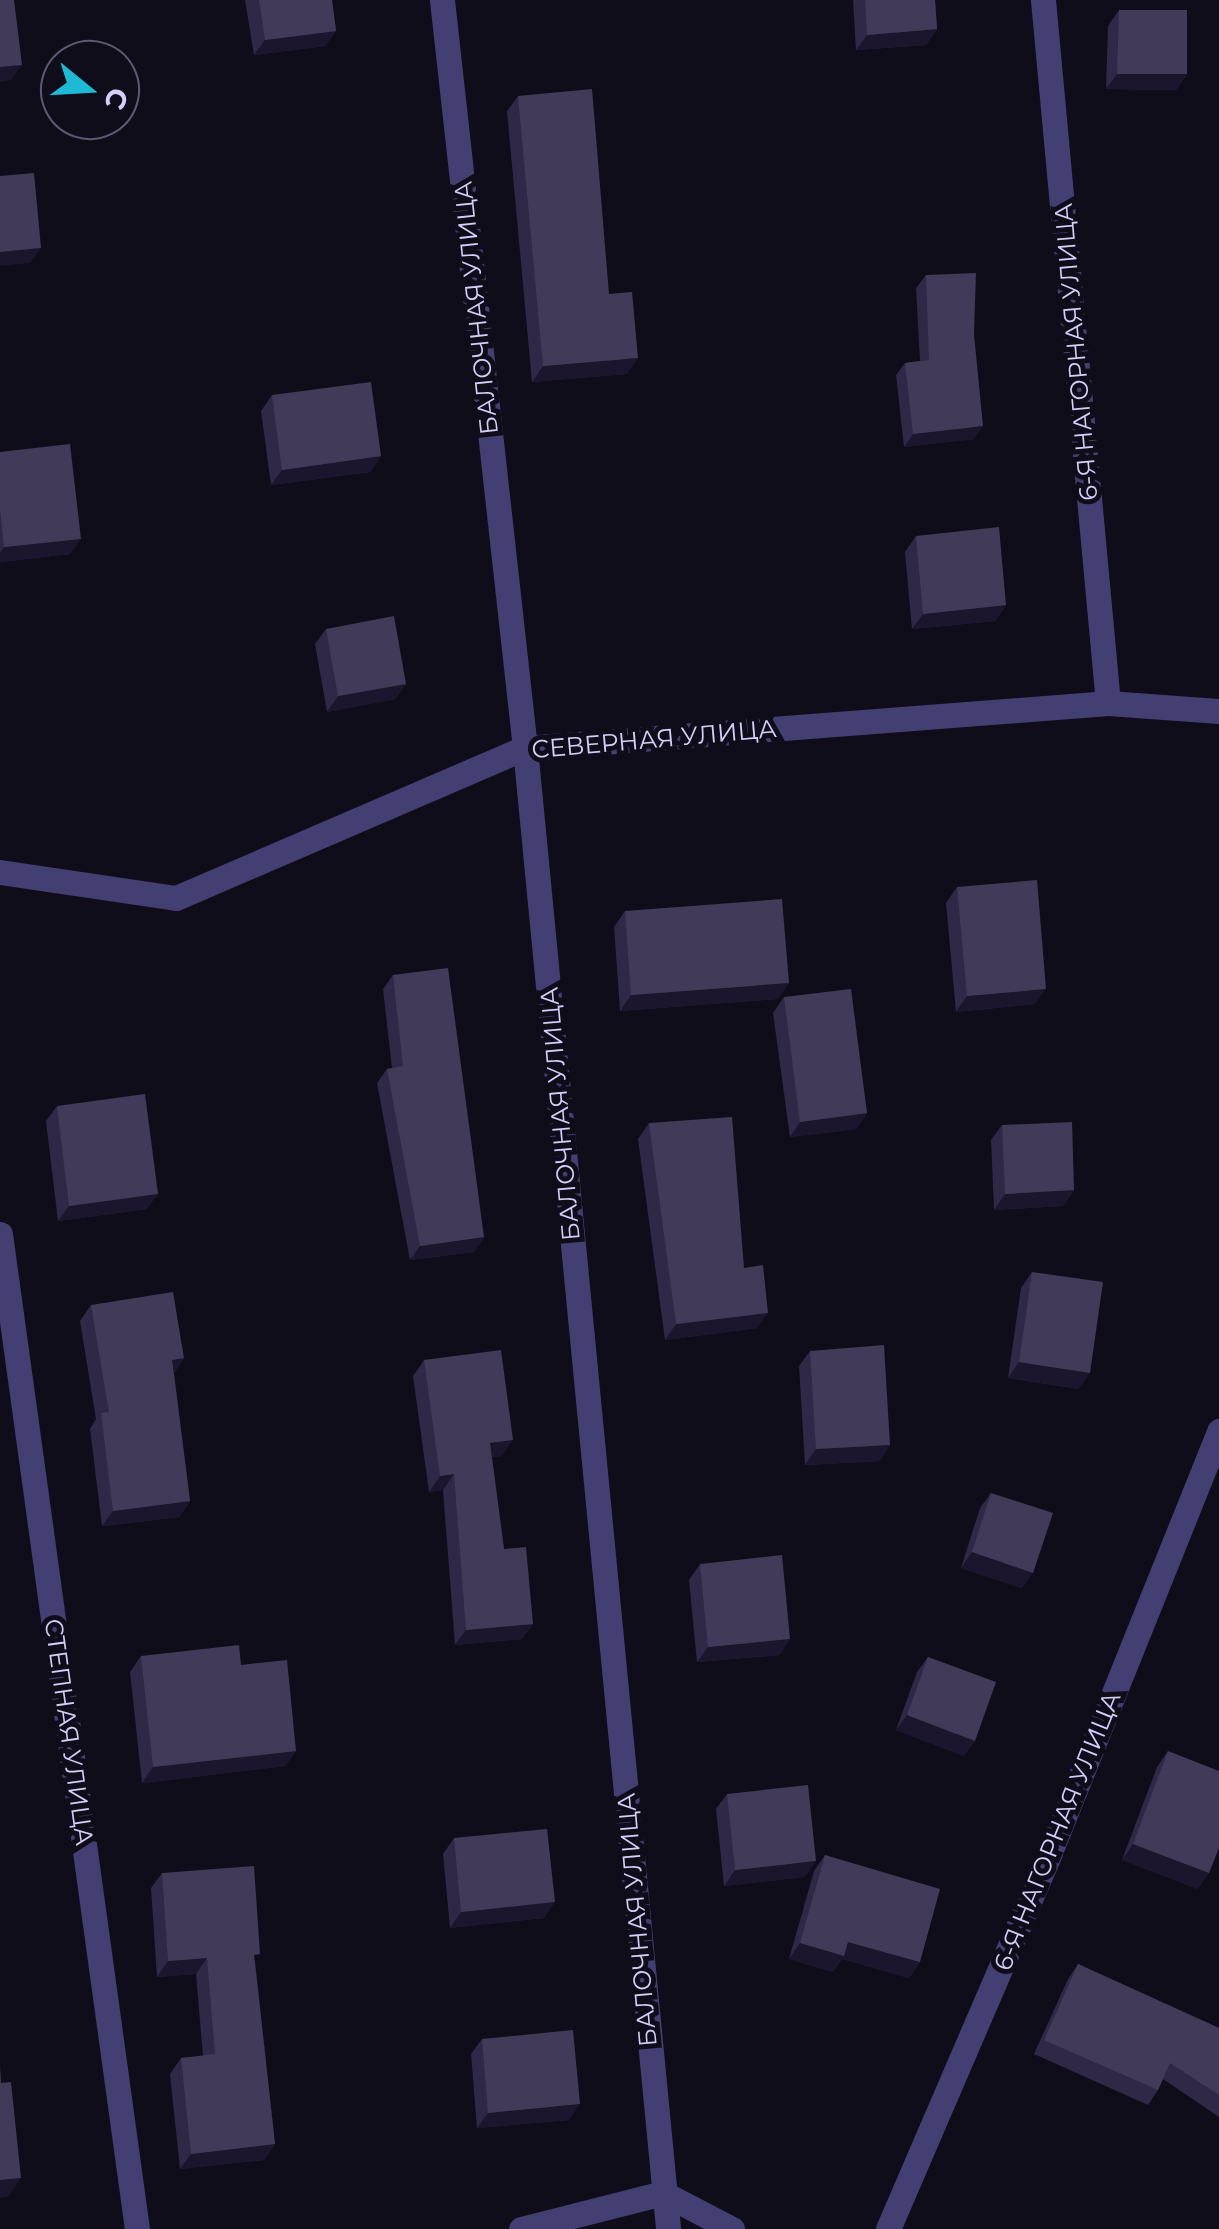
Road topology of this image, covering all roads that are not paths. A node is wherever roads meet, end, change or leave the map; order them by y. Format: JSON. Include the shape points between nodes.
{"nodes":[{"id":1,"x":442,"y":0,"type":"edge"},
{"id":2,"x":1043,"y":0,"type":"edge"},
{"id":3,"x":1108,"y":703,"type":"junction"},
{"id":4,"x":1219,"y":711,"type":"edge"},
{"id":5,"x":524,"y":748,"type":"junction"},
{"id":6,"x":0,"y":872,"type":"edge"},
{"id":7,"x":0,"y":1234,"type":"edge"},
{"id":8,"x":1219,"y":1431,"type":"edge"},
{"id":9,"x":663,"y":2193,"type":"junction"},
{"id":10,"x":138,"y":2229,"type":"edge"},
{"id":11,"x":521,"y":2229,"type":"edge"},
{"id":12,"x":668,"y":2229,"type":"edge"},
{"id":13,"x":732,"y":2229,"type":"edge"},
{"id":14,"x":888,"y":2229,"type":"edge"}],
"edges":[{"from":1,"to":5,"type":"street","name":"БАЛОЧНАЯ УЛИЦА"},
{"from":2,"to":3,"type":"street","name":"6-Я НАГОРНАЯ УЛИЦА"},
{"from":3,"to":4,"type":"street","name":"СЕВЕРНАЯ УЛИЦА"},
{"from":3,"to":5,"type":"street","name":"СЕВЕРНАЯ УЛИЦА"},
{"from":5,"to":6,"type":"street","name":"СЕВЕРНАЯ УЛИЦА","via":[[176,898]]},
{"from":5,"to":9,"type":"street","name":"БАЛОЧНАЯ УЛИЦА"},
{"from":7,"to":10,"type":"street","name":"СТЕПНАЯ УЛИЦА"},
{"from":8,"to":14,"type":"street","name":"6-Я НАГОРНАЯ УЛИЦА","via":[[1050,1852]]},
{"from":9,"to":11,"type":"street"},
{"from":9,"to":12,"type":"street","name":"БАЛОЧНАЯ УЛИЦА"},
{"from":9,"to":13,"type":"street"}]}
